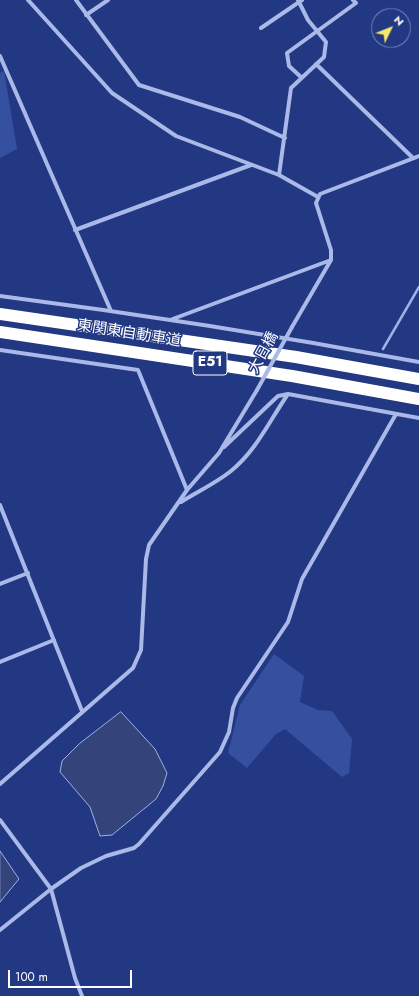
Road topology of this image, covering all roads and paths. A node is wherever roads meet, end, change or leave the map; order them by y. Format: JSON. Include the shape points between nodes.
{"nodes":[{"id":1,"x":28,"y":0,"type":"edge"},
{"id":2,"x":76,"y":0,"type":"edge"},
{"id":3,"x":108,"y":0,"type":"edge"},
{"id":4,"x":353,"y":0,"type":"edge"},
{"id":5,"x":299,"y":1,"type":"edge"},
{"id":6,"x":86,"y":15,"type":"junction"},
{"id":7,"x":261,"y":28,"type":"dead end"},
{"id":8,"x":316,"y":30,"type":"junction"},
{"id":9,"x":0,"y":56,"type":"edge"},
{"id":10,"x":316,"y":64,"type":"junction"},
{"id":11,"x":302,"y":78,"type":"junction"},
{"id":12,"x":285,"y":138,"type":"junction"},
{"id":13,"x":419,"y":156,"type":"edge"},
{"id":14,"x":413,"y":158,"type":"junction"},
{"id":15,"x":251,"y":165,"type":"junction"},
{"id":16,"x":279,"y":175,"type":"junction"},
{"id":17,"x":318,"y":197,"type":"junction"},
{"id":18,"x":75,"y":230,"type":"junction"},
{"id":19,"x":331,"y":260,"type":"junction"},
{"id":20,"x":0,"y":296,"type":"edge"},
{"id":21,"x":111,"y":311,"type":"junction"},
{"id":22,"x":0,"y":314,"type":"edge"},
{"id":23,"x":170,"y":320,"type":"junction"},
{"id":24,"x":0,"y":332,"type":"edge"},
{"id":25,"x":0,"y":350,"type":"edge"},
{"id":26,"x":419,"y":362,"type":"edge"},
{"id":27,"x":419,"y":379,"type":"edge"},
{"id":28,"x":288,"y":394,"type":"junction"},
{"id":29,"x":419,"y":399,"type":"edge"},
{"id":30,"x":396,"y":414,"type":"junction"},
{"id":31,"x":419,"y":418,"type":"edge"},
{"id":32,"x":219,"y":453,"type":"junction"},
{"id":33,"x":187,"y":490,"type":"junction"},
{"id":34,"x":181,"y":502,"type":"junction"},
{"id":35,"x":0,"y":505,"type":"edge"},
{"id":36,"x":28,"y":573,"type":"junction"},
{"id":37,"x":0,"y":584,"type":"edge"},
{"id":38,"x":54,"y":640,"type":"junction"},
{"id":39,"x":0,"y":662,"type":"edge"},
{"id":40,"x":82,"y":710,"type":"junction"},
{"id":41,"x":0,"y":784,"type":"edge"},
{"id":42,"x":0,"y":820,"type":"edge"},
{"id":43,"x":51,"y":889,"type":"junction"},
{"id":44,"x":0,"y":930,"type":"edge"},
{"id":45,"x":82,"y":996,"type":"edge"}],
"edges":[{"from":1,"to":15,"type":"street","via":[[112,92],[176,136]]},
{"from":2,"to":6,"type":"street"},
{"from":3,"to":6,"type":"street"},
{"from":4,"to":8,"type":"street","via":[[356,4]]},
{"from":5,"to":7,"type":"street"},
{"from":5,"to":8,"type":"street"},
{"from":6,"to":12,"type":"street","via":[[139,85],[240,117]]},
{"from":8,"to":10,"type":"street","via":[[326,42],[324,57]]},
{"from":8,"to":11,"type":"street","via":[[287,53],[290,66]]},
{"from":9,"to":18,"type":"street"},
{"from":10,"to":11,"type":"street"},
{"from":10,"to":14,"type":"street"},
{"from":11,"to":12,"type":"street","via":[[292,88]]},
{"from":12,"to":16,"type":"street"},
{"from":13,"to":14,"type":"street"},
{"from":14,"to":17,"type":"street","via":[[320,194]]},
{"from":15,"to":16,"type":"street"},
{"from":15,"to":18,"type":"street"},
{"from":16,"to":17,"type":"street"},
{"from":17,"to":19,"type":"street","via":[[316,203]]},
{"from":18,"to":21,"type":"street"},
{"from":19,"to":23,"type":"street"},
{"from":19,"to":32,"type":"street","name":"大日橋","bridge":true},
{"from":20,"to":21,"type":"street"},
{"from":21,"to":23,"type":"street"},
{"from":22,"to":27,"type":"highway","name":"東関東自動車道","number":"E51","via":[[296,357]]},
{"from":23,"to":26,"type":"street"},
{"from":24,"to":29,"type":"highway","name":"東関東自動車道","number":"E51","via":[[292,376]]},
{"from":25,"to":33,"type":"street","via":[[138,370]]},
{"from":28,"to":30,"type":"street"},
{"from":28,"to":32,"type":"street","via":[[278,396]]},
{"from":28,"to":34,"type":"street","via":[[246,456],[231,471]]},
{"from":30,"to":31,"type":"street"},
{"from":30,"to":43,"type":"street","via":[[302,579],[288,622],[237,698],[229,732],[220,752],[134,848],[106,856],[80,868]]},
{"from":32,"to":33,"type":"street"},
{"from":33,"to":34,"type":"street"},
{"from":34,"to":40,"type":"street","via":[[150,545],[146,559],[141,650],[133,668]]},
{"from":35,"to":36,"type":"street"},
{"from":36,"to":37,"type":"street"},
{"from":36,"to":38,"type":"street"},
{"from":38,"to":39,"type":"street"},
{"from":38,"to":40,"type":"street"},
{"from":40,"to":41,"type":"street"},
{"from":42,"to":43,"type":"street"},
{"from":43,"to":44,"type":"street"},
{"from":43,"to":45,"type":"street"}]}
